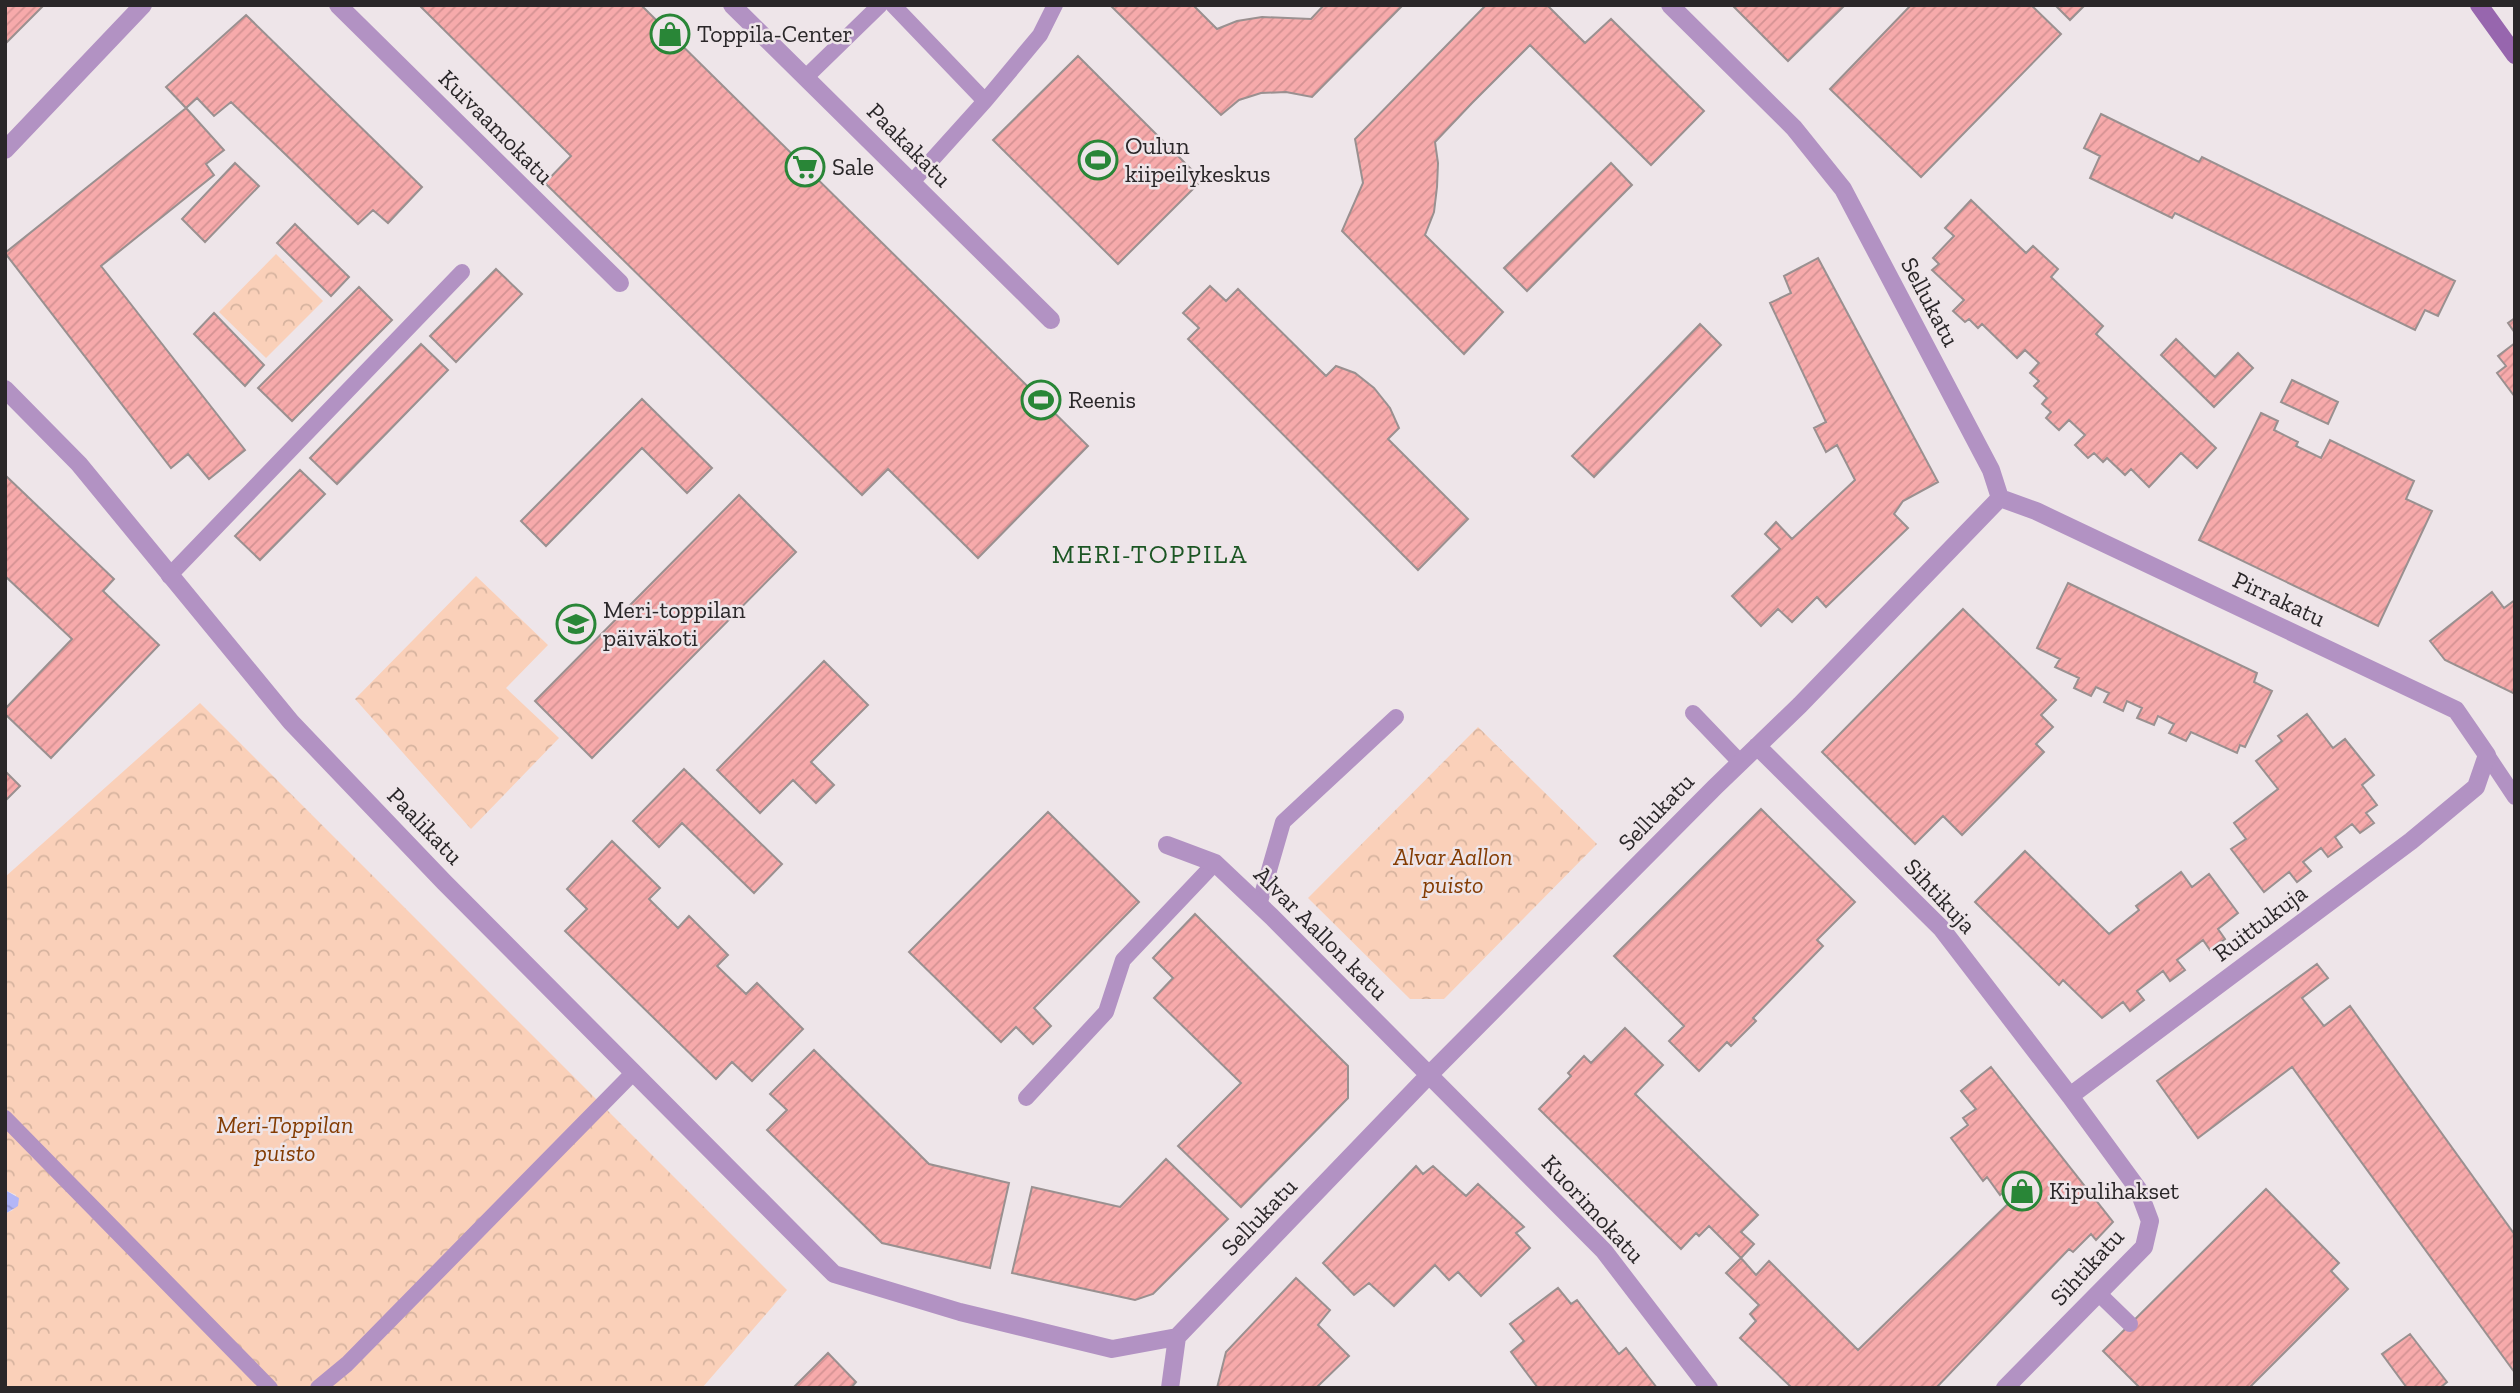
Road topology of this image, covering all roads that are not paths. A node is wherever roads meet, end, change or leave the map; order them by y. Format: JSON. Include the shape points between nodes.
{"nodes":[{"id":1,"x":143,"y":5,"type":"edge"},
{"id":2,"x":338,"y":5,"type":"edge"},
{"id":3,"x":732,"y":5,"type":"edge"},
{"id":4,"x":880,"y":5,"type":"edge"},
{"id":5,"x":893,"y":5,"type":"edge"},
{"id":6,"x":1055,"y":5,"type":"edge"},
{"id":7,"x":1671,"y":5,"type":"edge"},
{"id":8,"x":2479,"y":5,"type":"edge"},
{"id":9,"x":2515,"y":55,"type":"edge"},
{"id":10,"x":805,"y":78,"type":"junction"},
{"id":11,"x":985,"y":101,"type":"junction"},
{"id":12,"x":5,"y":150,"type":"edge"},
{"id":13,"x":912,"y":183,"type":"junction"},
{"id":14,"x":462,"y":272,"type":"dead end"},
{"id":15,"x":620,"y":283,"type":"dead end"},
{"id":16,"x":1051,"y":320,"type":"dead end"},
{"id":17,"x":5,"y":389,"type":"edge"},
{"id":18,"x":2000,"y":498,"type":"junction"},
{"id":19,"x":169,"y":576,"type":"junction"},
{"id":20,"x":1693,"y":713,"type":"dead end"},
{"id":21,"x":1396,"y":717,"type":"dead end"},
{"id":22,"x":1757,"y":746,"type":"junction"},
{"id":23,"x":2487,"y":755,"type":"junction"},
{"id":24,"x":1740,"y":762,"type":"junction"},
{"id":25,"x":2515,"y":797,"type":"edge"},
{"id":26,"x":1167,"y":845,"type":"dead end"},
{"id":27,"x":1215,"y":863,"type":"junction"},
{"id":28,"x":1259,"y":905,"type":"junction"},
{"id":29,"x":634,"y":1072,"type":"junction"},
{"id":30,"x":1429,"y":1075,"type":"junction"},
{"id":31,"x":2070,"y":1096,"type":"junction"},
{"id":32,"x":1026,"y":1098,"type":"dead end"},
{"id":33,"x":5,"y":1118,"type":"edge"},
{"id":34,"x":2098,"y":1293,"type":"junction"},
{"id":35,"x":2130,"y":1324,"type":"dead end"},
{"id":36,"x":1177,"y":1336,"type":"junction"},
{"id":37,"x":270,"y":1388,"type":"edge"},
{"id":38,"x":318,"y":1388,"type":"edge"},
{"id":39,"x":1170,"y":1388,"type":"edge"},
{"id":40,"x":1709,"y":1388,"type":"edge"},
{"id":41,"x":2005,"y":1388,"type":"edge"}],
"edges":[{"from":1,"to":12,"type":"street"},
{"from":2,"to":15,"type":"street","name":"Kuivaamokatu"},
{"from":3,"to":10,"type":"street","name":"Paakakatu"},
{"from":4,"to":10,"type":"lane"},
{"from":5,"to":11,"type":"lane"},
{"from":6,"to":11,"type":"lane","via":[[1040,34]]},
{"from":7,"to":18,"type":"street","name":"Sellukatu","via":[[1794,128],[1843,189],[1991,470]]},
{"from":8,"to":9,"type":"main road"},
{"from":10,"to":13,"type":"street","name":"Paakakatu"},
{"from":11,"to":13,"type":"lane"},
{"from":13,"to":16,"type":"street","name":"Paakakatu"},
{"from":14,"to":19,"type":"lane"},
{"from":17,"to":19,"type":"street","name":"Paalikatu","via":[[79,464]]},
{"from":18,"to":22,"type":"street","name":"Sellukatu"},
{"from":18,"to":23,"type":"street","name":"Pirrakatu","via":[[2456,710]]},
{"from":19,"to":29,"type":"street","name":"Paalikatu","via":[[291,722]]},
{"from":20,"to":24,"type":"lane"},
{"from":21,"to":28,"type":"lane","via":[[1283,822]]},
{"from":22,"to":24,"type":"street","name":"Sellukatu"},
{"from":22,"to":31,"type":"street","name":"Sihtikuja","via":[[1941,928]]},
{"from":23,"to":25,"type":"lane"},
{"from":23,"to":31,"type":"street","name":"Ruittukuja","via":[[2476,787],[2411,841]]},
{"from":24,"to":30,"type":"street","name":"Sellukatu"},
{"from":26,"to":27,"type":"street","name":"Alvar Aallon katu"},
{"from":27,"to":28,"type":"street","name":"Alvar Aallon katu"},
{"from":27,"to":32,"type":"lane","via":[[1123,960],[1106,1012]]},
{"from":28,"to":30,"type":"street","name":"Alvar Aallon katu"},
{"from":29,"to":36,"type":"street","name":"Paalikatu","via":[[834,1274],[960,1312],[1112,1349]]},
{"from":29,"to":38,"type":"lane","via":[[347,1364]]},
{"from":30,"to":36,"type":"street","name":"Sellukatu"},
{"from":30,"to":40,"type":"street","name":"Kuorimokatu","via":[[1604,1251]]},
{"from":31,"to":34,"type":"street","name":"Sihtikatu","via":[[2138,1189],[2150,1221],[2144,1247]]},
{"from":33,"to":37,"type":"lane"},
{"from":34,"to":35,"type":"lane"},
{"from":34,"to":41,"type":"street","name":"Sihtikatu"},
{"from":36,"to":39,"type":"street"}]}
